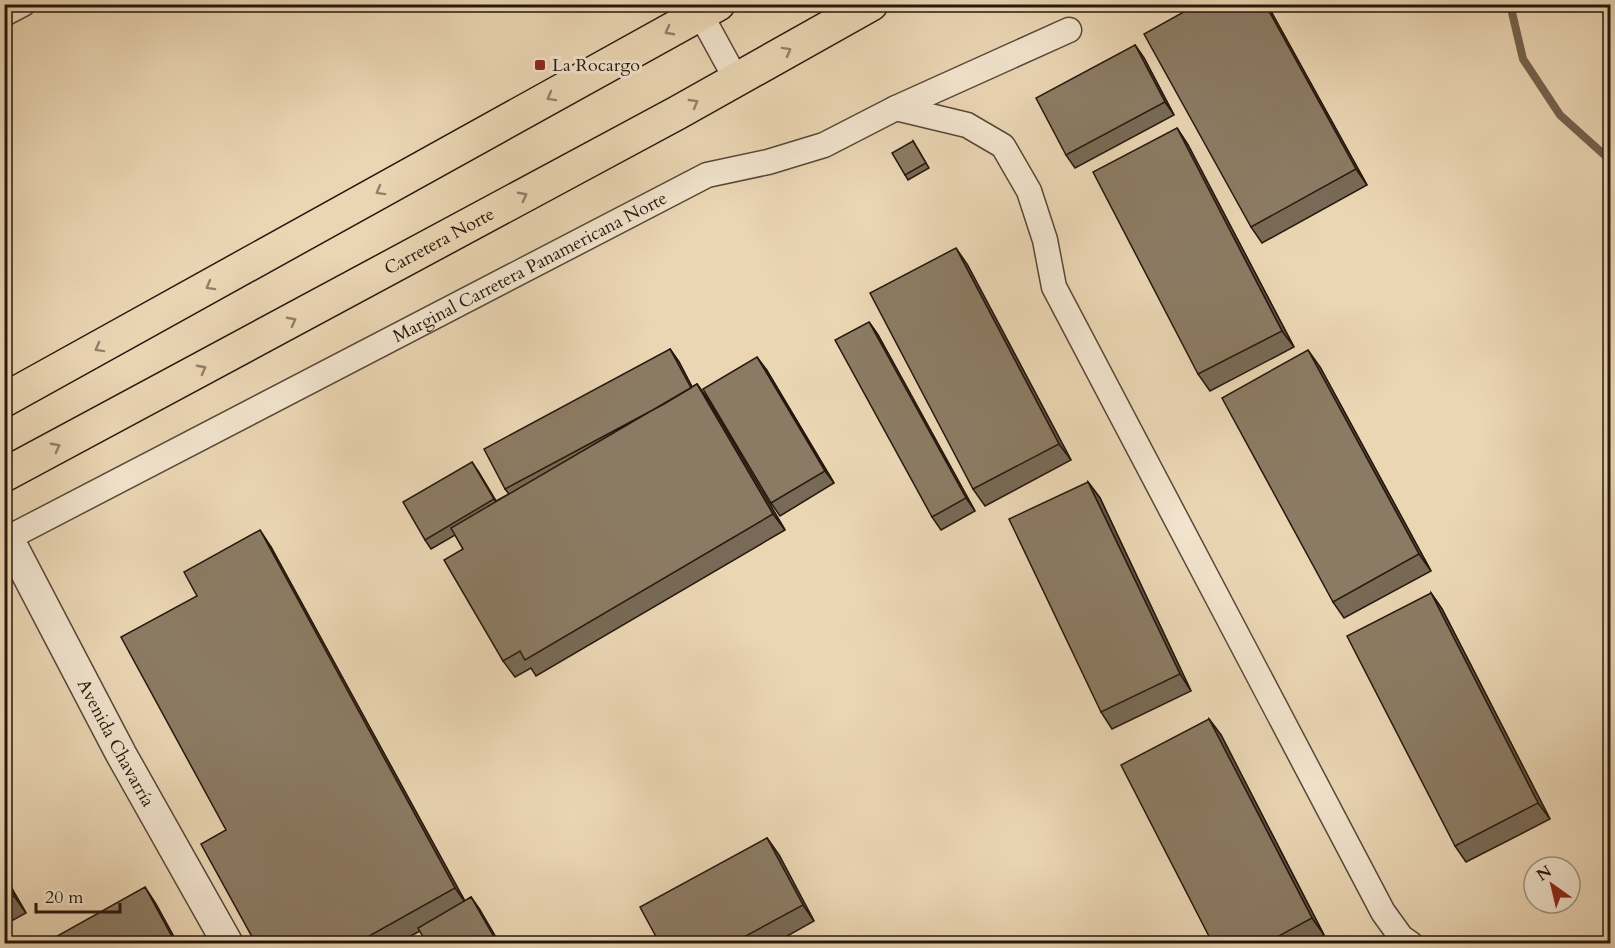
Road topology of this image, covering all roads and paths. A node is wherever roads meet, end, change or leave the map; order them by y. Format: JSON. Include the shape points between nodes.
{"nodes":[{"id":1,"x":872,"y":4,"type":"edge"},
{"id":2,"x":704,"y":8,"type":"edge"},
{"id":3,"x":1069,"y":30,"type":"dead end"},
{"id":4,"x":736,"y":79,"type":"junction"},
{"id":5,"x":896,"y":108,"type":"junction"},
{"id":6,"x":4,"y":400,"type":"edge"},
{"id":7,"x":4,"y":475,"type":"edge"},
{"id":8,"x":6,"y":539,"type":"edge"},
{"id":9,"x":228,"y":944,"type":"edge"},
{"id":10,"x":1411,"y":944,"type":"edge"}],
"edges":[{"from":4,"to":1,"type":"highway","name":"Carretera Norte","one_way":true},
{"from":2,"to":4,"type":"street"},
{"from":2,"to":6,"type":"highway","one_way":true},
{"from":3,"to":5,"type":"street","name":"Marginal Carretera Panamericana Norte"},
{"from":7,"to":4,"type":"highway","name":"Carretera Norte","one_way":true},
{"from":5,"to":8,"type":"street","name":"Marginal Carretera Panamericana Norte","via":[[824,145],[707,175]]},
{"from":5,"to":10,"type":"street","via":[[967,125],[1003,146],[1029,191],[1045,240],[1054,287],[1383,912]]},
{"from":8,"to":9,"type":"street","name":"Avenida Chavarría"}]}
